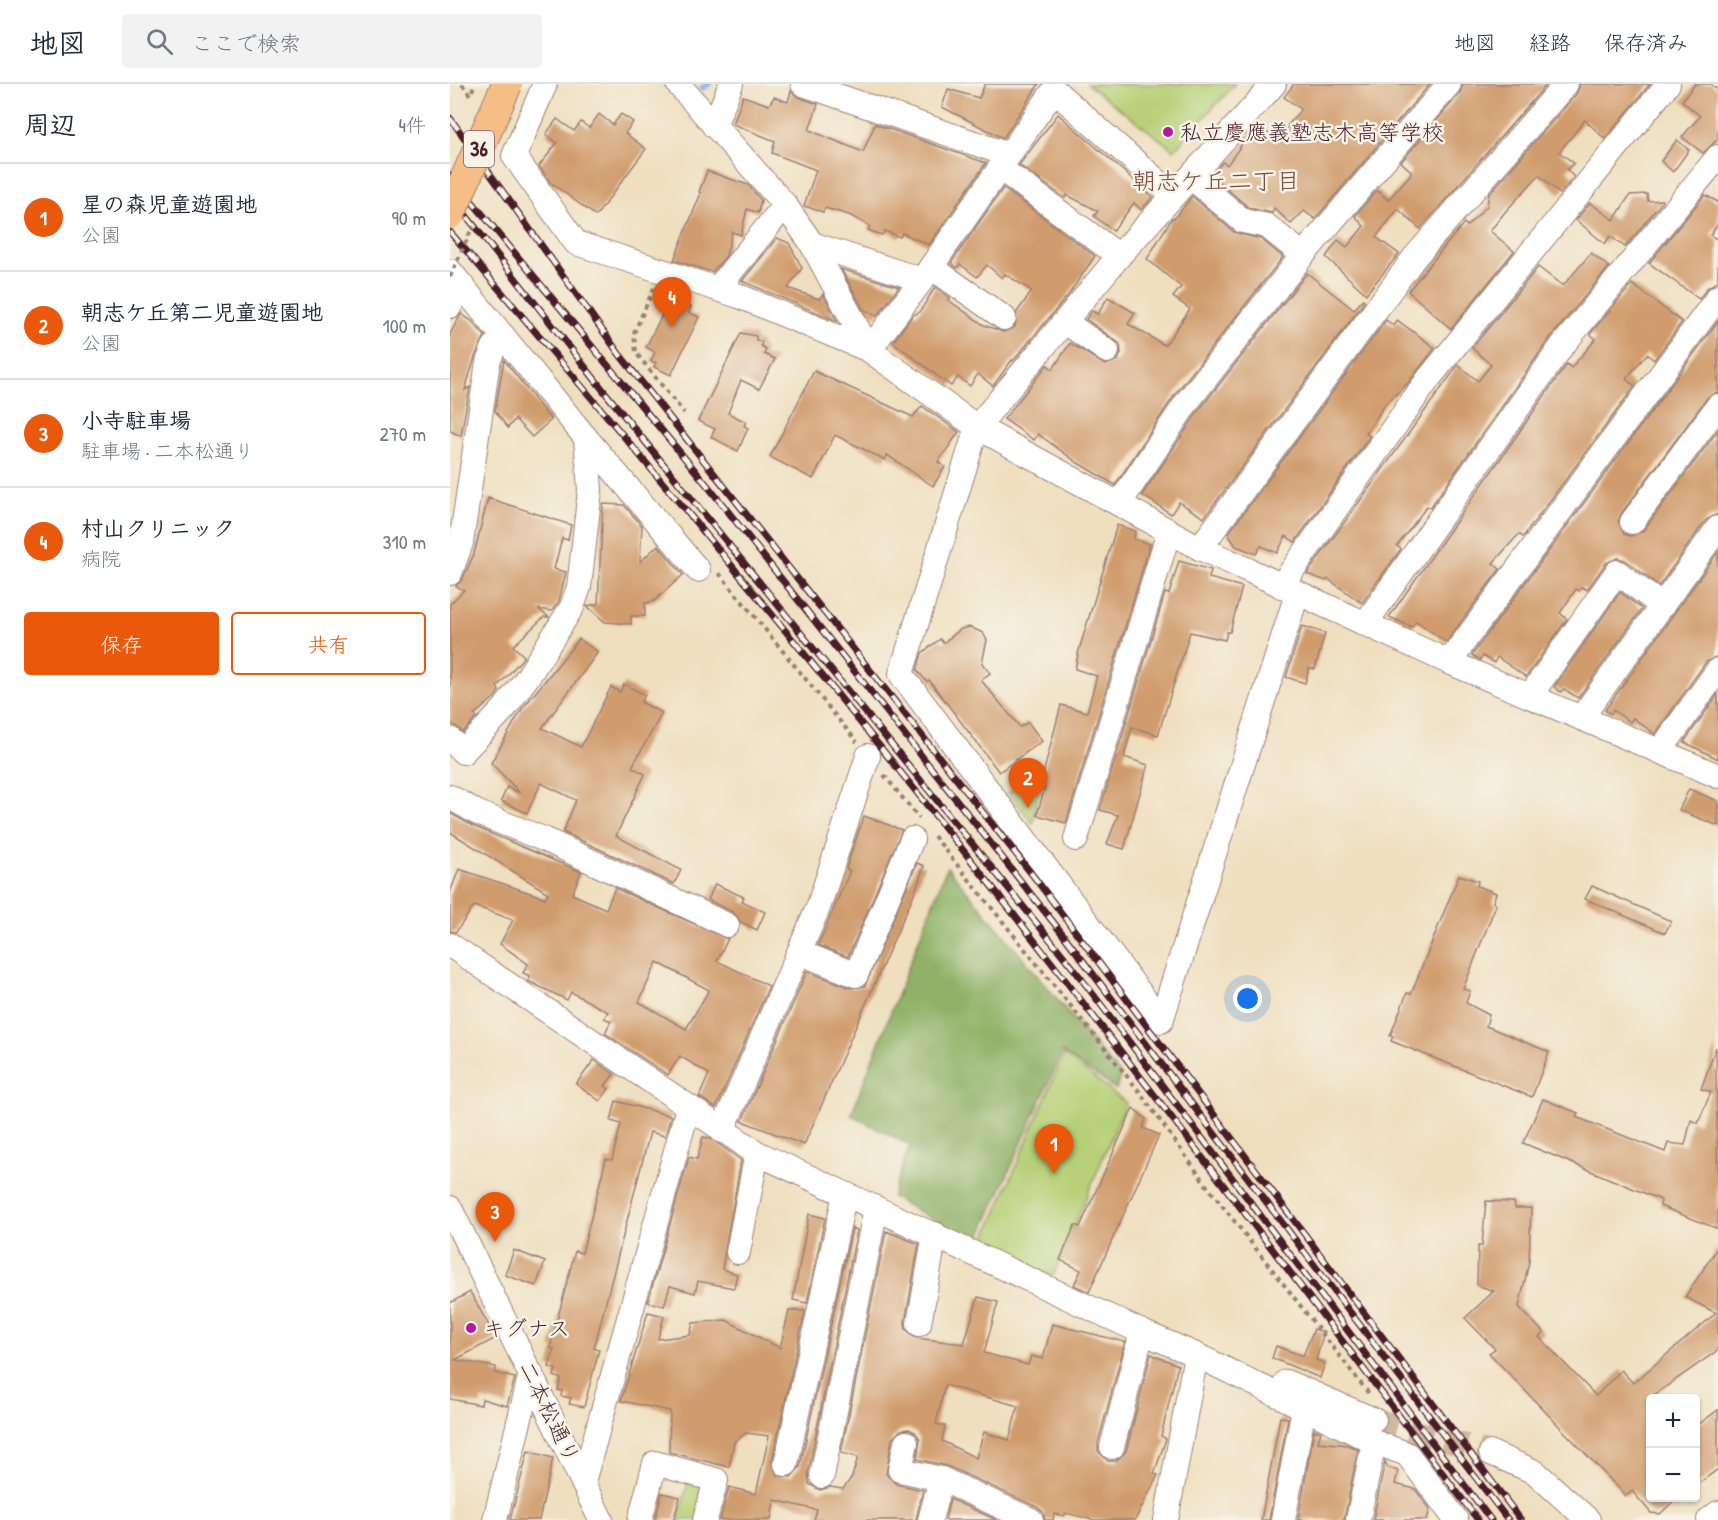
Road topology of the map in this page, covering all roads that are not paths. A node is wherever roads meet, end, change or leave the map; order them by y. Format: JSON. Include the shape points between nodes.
{"nodes":[{"id":1,"x":507,"y":84,"type":"edge"},
{"id":2,"x":545,"y":84,"type":"edge"},
{"id":3,"x":678,"y":84,"type":"edge"},
{"id":4,"x":730,"y":84,"type":"edge"},
{"id":5,"x":803,"y":84,"type":"edge"},
{"id":6,"x":1274,"y":84,"type":"edge"},
{"id":7,"x":1449,"y":84,"type":"edge"},
{"id":8,"x":1566,"y":84,"type":"edge"},
{"id":9,"x":1668,"y":84,"type":"edge"},
{"id":10,"x":714,"y":125,"type":"junction"},
{"id":11,"x":1718,"y":157,"type":"edge"},
{"id":12,"x":1005,"y":161,"type":"junction"},
{"id":13,"x":1191,"y":177,"type":"junction"},
{"id":14,"x":1173,"y":195,"type":"junction"},
{"id":15,"x":785,"y":205,"type":"junction"},
{"id":16,"x":450,"y":214,"type":"edge"},
{"id":17,"x":812,"y":244,"type":"junction"},
{"id":18,"x":1303,"y":255,"type":"junction"},
{"id":19,"x":1119,"y":256,"type":"junction"},
{"id":20,"x":926,"y":273,"type":"junction"},
{"id":21,"x":455,"y":278,"type":"edge"},
{"id":22,"x":717,"y":289,"type":"junction"},
{"id":23,"x":1718,"y":297,"type":"edge"},
{"id":24,"x":450,"y":306,"type":"edge"},
{"id":25,"x":1004,"y":318,"type":"dead end"},
{"id":26,"x":1065,"y":322,"type":"junction"},
{"id":27,"x":504,"y":336,"type":"junction"},
{"id":28,"x":868,"y":350,"type":"junction"},
{"id":29,"x":1107,"y":351,"type":"dead end"},
{"id":30,"x":1718,"y":406,"type":"edge"},
{"id":31,"x":976,"y":427,"type":"junction"},
{"id":32,"x":585,"y":438,"type":"junction"},
{"id":33,"x":1119,"y":504,"type":"junction"},
{"id":34,"x":1632,"y":522,"type":"dead end"},
{"id":35,"x":1718,"y":528,"type":"edge"},
{"id":36,"x":1169,"y":531,"type":"junction"},
{"id":37,"x":1200,"y":548,"type":"junction"},
{"id":38,"x":705,"y":567,"type":"road end"},
{"id":39,"x":450,"y":573,"type":"edge"},
{"id":40,"x":1289,"y":590,"type":"junction"},
{"id":41,"x":1662,"y":606,"type":"junction"},
{"id":42,"x":1365,"y":624,"type":"junction"},
{"id":43,"x":1449,"y":662,"type":"junction"},
{"id":44,"x":1718,"y":670,"type":"edge"},
{"id":45,"x":1530,"y":696,"type":"junction"},
{"id":46,"x":1581,"y":718,"type":"junction"},
{"id":47,"x":1660,"y":751,"type":"junction"},
{"id":48,"x":454,"y":753,"type":"edge"},
{"id":49,"x":868,"y":756,"type":"road end"},
{"id":50,"x":1718,"y":776,"type":"edge"},
{"id":51,"x":450,"y":797,"type":"edge"},
{"id":52,"x":924,"y":834,"type":"road end"},
{"id":53,"x":1076,"y":839,"type":"dead end"},
{"id":54,"x":727,"y":925,"type":"dead end"},
{"id":55,"x":450,"y":945,"type":"edge"},
{"id":56,"x":801,"y":953,"type":"junction"},
{"id":57,"x":688,"y":1108,"type":"junction"},
{"id":58,"x":722,"y":1131,"type":"junction"},
{"id":59,"x":758,"y":1153,"type":"junction"},
{"id":60,"x":845,"y":1194,"type":"junction"},
{"id":61,"x":876,"y":1208,"type":"junction"},
{"id":62,"x":451,"y":1213,"type":"edge"},
{"id":63,"x":935,"y":1234,"type":"junction"},
{"id":64,"x":738,"y":1252,"type":"dead end"},
{"id":65,"x":919,"y":1324,"type":"dead end"},
{"id":66,"x":1142,"y":1332,"type":"junction"},
{"id":67,"x":1196,"y":1355,"type":"junction"},
{"id":68,"x":531,"y":1373,"type":"junction"},
{"id":69,"x":1304,"y":1408,"type":"junction"},
{"id":70,"x":1374,"y":1422,"type":"junction"},
{"id":71,"x":906,"y":1443,"type":"dead end"},
{"id":72,"x":1112,"y":1447,"type":"dead end"},
{"id":73,"x":1491,"y":1453,"type":"tunnel mouth"},
{"id":74,"x":786,"y":1464,"type":"dead end"},
{"id":75,"x":822,"y":1476,"type":"dead end"},
{"id":76,"x":941,"y":1479,"type":"junction"},
{"id":77,"x":583,"y":1482,"type":"junction"},
{"id":78,"x":1718,"y":1513,"type":"edge"},
{"id":79,"x":495,"y":1520,"type":"edge"},
{"id":80,"x":601,"y":1520,"type":"edge"},
{"id":81,"x":640,"y":1520,"type":"edge"},
{"id":82,"x":705,"y":1520,"type":"edge"},
{"id":83,"x":930,"y":1520,"type":"edge"},
{"id":84,"x":1031,"y":1520,"type":"edge"},
{"id":85,"x":1166,"y":1520,"type":"edge"},
{"id":86,"x":1283,"y":1520,"type":"edge"},
{"id":87,"x":1358,"y":1520,"type":"edge"},
{"id":88,"x":1456,"y":1520,"type":"edge"},
{"id":89,"x":1588,"y":1520,"type":"edge"},
{"id":90,"x":1709,"y":1520,"type":"edge"}],
"edges":[{"from":1,"to":16,"type":"main road","number":"36","bridge":true},
{"from":2,"to":22,"type":"street","via":[[514,156],[576,243]]},
{"from":3,"to":10,"type":"street"},
{"from":4,"to":10,"type":"street"},
{"from":5,"to":12,"type":"street"},
{"from":6,"to":13,"type":"street"},
{"from":7,"to":18,"type":"street"},
{"from":8,"to":37,"type":"street","via":[[1414,258]]},
{"from":9,"to":40,"type":"street","via":[[1430,378]]},
{"from":10,"to":15,"type":"street"},
{"from":11,"to":42,"type":"street","via":[[1562,346]]},
{"from":12,"to":14,"type":"street","via":[[1054,90]]},
{"from":12,"to":19,"type":"street"},
{"from":12,"to":20,"type":"street"},
{"from":13,"to":14,"type":"street"},
{"from":13,"to":18,"type":"street","via":[[1243,221],[1267,226]]},
{"from":14,"to":19,"type":"street"},
{"from":15,"to":17,"type":"street"},
{"from":15,"to":22,"type":"street"},
{"from":17,"to":20,"type":"street"},
{"from":17,"to":28,"type":"street"},
{"from":18,"to":33,"type":"street","via":[[1187,402]]},
{"from":19,"to":26,"type":"street"},
{"from":20,"to":25,"type":"street"},
{"from":20,"to":28,"type":"street"},
{"from":21,"to":24,"type":"street"},
{"from":21,"to":27,"type":"street"},
{"from":22,"to":28,"type":"street"},
{"from":23,"to":43,"type":"street"},
{"from":26,"to":29,"type":"street"},
{"from":26,"to":31,"type":"street"},
{"from":27,"to":32,"type":"street"},
{"from":27,"to":39,"type":"street","via":[[488,362],[461,543]]},
{"from":28,"to":31,"type":"street"},
{"from":30,"to":34,"type":"street"},
{"from":31,"to":33,"type":"street"},
{"from":31,"to":40,"type":"street","via":[[901,674],[1161,1021]]},
{"from":32,"to":38,"type":"street"},
{"from":32,"to":48,"type":"street","via":[[590,489],[579,587],[572,607],[504,710]]},
{"from":33,"to":36,"type":"street"},
{"from":35,"to":41,"type":"street"},
{"from":36,"to":37,"type":"street"},
{"from":36,"to":53,"type":"street"},
{"from":37,"to":40,"type":"street"},
{"from":40,"to":42,"type":"street"},
{"from":41,"to":45,"type":"street","via":[[1617,572]]},
{"from":41,"to":46,"type":"street"},
{"from":42,"to":43,"type":"street"},
{"from":43,"to":45,"type":"street"},
{"from":44,"to":47,"type":"street"},
{"from":45,"to":46,"type":"street"},
{"from":46,"to":47,"type":"street"},
{"from":47,"to":50,"type":"street"},
{"from":49,"to":56,"type":"street"},
{"from":51,"to":54,"type":"street"},
{"from":52,"to":56,"type":"street","via":[[856,975]]},
{"from":55,"to":57,"type":"street"},
{"from":56,"to":58,"type":"street"},
{"from":57,"to":58,"type":"street"},
{"from":57,"to":77,"type":"street"},
{"from":58,"to":59,"type":"street"},
{"from":59,"to":60,"type":"street"},
{"from":59,"to":64,"type":"street"},
{"from":60,"to":61,"type":"street"},
{"from":60,"to":74,"type":"street"},
{"from":61,"to":63,"type":"street"},
{"from":61,"to":75,"type":"street"},
{"from":62,"to":68,"type":"street","name":"二本松通り"},
{"from":63,"to":65,"type":"street"},
{"from":63,"to":66,"type":"street"},
{"from":66,"to":67,"type":"street"},
{"from":66,"to":72,"type":"street"},
{"from":67,"to":69,"type":"street"},
{"from":67,"to":70,"type":"street","via":[[1211,1348]]},
{"from":67,"to":85,"type":"street"},
{"from":68,"to":77,"type":"street","name":"二本松通り"},
{"from":68,"to":79,"type":"street"},
{"from":69,"to":70,"type":"street"},
{"from":69,"to":86,"type":"street"},
{"from":70,"to":87,"type":"street"},
{"from":70,"to":88,"type":"street","via":[[1407,1454]]},
{"from":71,"to":76,"type":"street","via":[[900,1470]]},
{"from":73,"to":89,"type":"street","via":[[1535,1472]]},
{"from":76,"to":83,"type":"street"},
{"from":76,"to":84,"type":"street"},
{"from":77,"to":80,"type":"street","name":"二本松通り"},
{"from":78,"to":90,"type":"street"},
{"from":81,"to":82,"type":"street","via":[[655,1463],[716,1480]]}]}
